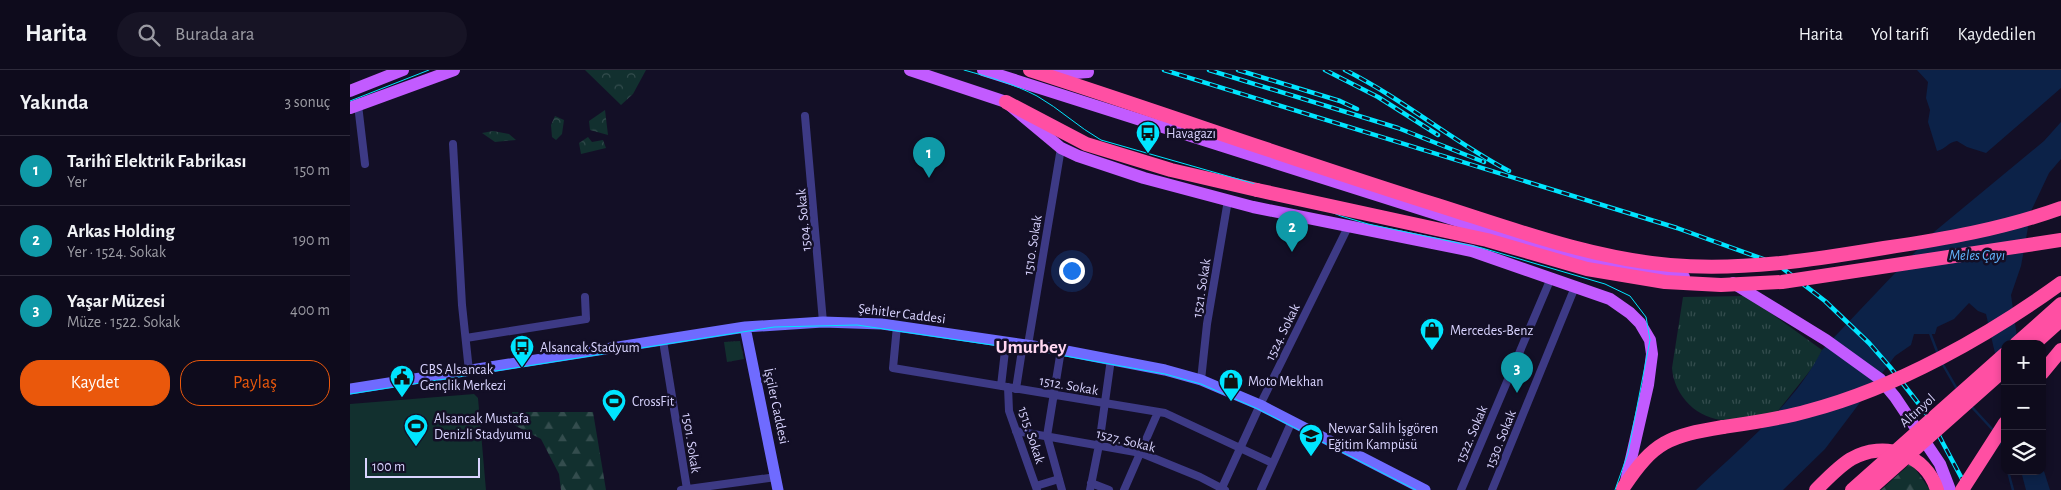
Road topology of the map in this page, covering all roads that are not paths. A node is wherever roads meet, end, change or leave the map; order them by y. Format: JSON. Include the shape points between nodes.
{"nodes":[{"id":1,"x":403,"y":70,"type":"edge"},
{"id":2,"x":454,"y":70,"type":"edge"},
{"id":3,"x":910,"y":70,"type":"edge"},
{"id":4,"x":982,"y":70,"type":"edge"},
{"id":5,"x":1030,"y":70,"type":"edge"},
{"id":6,"x":1088,"y":72,"type":"dead end"},
{"id":7,"x":1007,"y":78,"type":"junction"},
{"id":8,"x":350,"y":91,"type":"edge"},
{"id":9,"x":1006,"y":102,"type":"junction"},
{"id":10,"x":354,"y":107,"type":"edge"},
{"id":11,"x":805,"y":116,"type":"dead end"},
{"id":12,"x":453,"y":144,"type":"dead end"},
{"id":13,"x":1061,"y":148,"type":"junction"},
{"id":14,"x":365,"y":164,"type":"dead end"},
{"id":15,"x":1228,"y":200,"type":"junction"},
{"id":16,"x":2061,"y":208,"type":"edge"},
{"id":17,"x":1348,"y":227,"type":"junction"},
{"id":18,"x":2061,"y":240,"type":"edge"},
{"id":19,"x":1551,"y":278,"type":"junction"},
{"id":20,"x":2061,"y":284,"type":"edge"},
{"id":21,"x":1575,"y":286,"type":"junction"},
{"id":22,"x":585,"y":297,"type":"dead end"},
{"id":23,"x":2061,"y":304,"type":"edge"},
{"id":24,"x":2054,"y":320,"type":"edge"},
{"id":25,"x":824,"y":322,"type":"junction"},
{"id":26,"x":897,"y":326,"type":"junction"},
{"id":27,"x":745,"y":327,"type":"junction"},
{"id":28,"x":466,"y":338,"type":"junction"},
{"id":29,"x":2022,"y":340,"type":"edge"},
{"id":30,"x":2037,"y":340,"type":"edge"},
{"id":31,"x":663,"y":341,"type":"junction"},
{"id":32,"x":1006,"y":342,"type":"junction"},
{"id":33,"x":1025,"y":345,"type":"junction"},
{"id":34,"x":1061,"y":350,"type":"junction"},
{"id":35,"x":2061,"y":350,"type":"edge"},
{"id":36,"x":2001,"y":358,"type":"edge"},
{"id":37,"x":1111,"y":359,"type":"junction"},
{"id":38,"x":2046,"y":368,"type":"edge"},
{"id":39,"x":469,"y":371,"type":"junction"},
{"id":40,"x":2001,"y":373,"type":"edge"},
{"id":41,"x":1201,"y":380,"type":"junction"},
{"id":42,"x":1008,"y":387,"type":"junction"},
{"id":43,"x":350,"y":389,"type":"edge"},
{"id":44,"x":1053,"y":395,"type":"junction"},
{"id":45,"x":1104,"y":404,"type":"junction"},
{"id":46,"x":1260,"y":405,"type":"junction"},
{"id":47,"x":1158,"y":412,"type":"junction"},
{"id":48,"x":1292,"y":422,"type":"junction"},
{"id":49,"x":2001,"y":429,"type":"edge"},
{"id":50,"x":1016,"y":431,"type":"junction"},
{"id":51,"x":1047,"y":436,"type":"junction"},
{"id":52,"x":1099,"y":445,"type":"junction"},
{"id":53,"x":1241,"y":448,"type":"junction"},
{"id":54,"x":1141,"y":454,"type":"junction"},
{"id":55,"x":1272,"y":463,"type":"junction"},
{"id":56,"x":776,"y":478,"type":"junction"},
{"id":57,"x":1059,"y":479,"type":"junction"},
{"id":58,"x":1091,"y":487,"type":"edge"},
{"id":59,"x":1036,"y":488,"type":"edge"},
{"id":60,"x":1222,"y":489,"type":"edge"},
{"id":61,"x":1623,"y":489,"type":"edge"},
{"id":62,"x":684,"y":490,"type":"edge"},
{"id":63,"x":778,"y":490,"type":"edge"},
{"id":64,"x":1062,"y":490,"type":"edge"},
{"id":65,"x":1109,"y":490,"type":"edge"},
{"id":66,"x":1124,"y":490,"type":"edge"},
{"id":67,"x":1260,"y":490,"type":"edge"},
{"id":68,"x":1425,"y":490,"type":"edge"},
{"id":69,"x":1461,"y":490,"type":"edge"},
{"id":70,"x":1492,"y":490,"type":"edge"},
{"id":71,"x":1816,"y":490,"type":"edge"},
{"id":72,"x":1852,"y":490,"type":"edge"},
{"id":73,"x":1869,"y":490,"type":"edge"},
{"id":74,"x":1938,"y":490,"type":"edge"},
{"id":75,"x":1950,"y":490,"type":"edge"},
{"id":76,"x":1962,"y":490,"type":"edge"}],
"edges":[{"from":1,"to":8,"type":"main road"},
{"from":2,"to":10,"type":"main road"},
{"from":3,"to":9,"type":"main road"},
{"from":4,"to":7,"type":"main road"},
{"from":5,"to":16,"type":"highway","bridge":true,"via":[[1535,236],[1641,262],[1730,267],[1826,258],[1971,235]]},
{"from":6,"to":7,"type":"main road"},
{"from":7,"to":75,"type":"main road","via":[[1550,250],[1646,273],[1730,281],[1826,340],[1880,379],[1940,464]]},
{"from":9,"to":13,"type":"main road"},
{"from":9,"to":18,"type":"highway","bridge":true,"via":[[1086,144],[1199,177],[1487,240],[1595,271],[1665,282],[1782,282]]},
{"from":10,"to":14,"type":"street"},
{"from":11,"to":25,"type":"street","name":"1504. Sokak"},
{"from":12,"to":28,"type":"street"},
{"from":13,"to":15,"type":"main road","via":[[1144,178]]},
{"from":13,"to":33,"type":"street","name":"1510. Sokak"},
{"from":15,"to":17,"type":"main road"},
{"from":15,"to":41,"type":"street","name":"1521. Sokak"},
{"from":17,"to":19,"type":"main road","via":[[1472,252]]},
{"from":17,"to":46,"type":"street","name":"1524. Sokak"},
{"from":19,"to":21,"type":"main road"},
{"from":19,"to":69,"type":"street","name":"1522. Sokak"},
{"from":20,"to":61,"type":"highway","bridge":true,"via":[[1973,339],[1867,392],[1809,411],[1673,438],[1658,446],[1638,466]]},
{"from":21,"to":61,"type":"main road","via":[[1610,299],[1630,313],[1650,340],[1652,354],[1648,385]]},
{"from":21,"to":70,"type":"street","name":"1530. Sokak"},
{"from":22,"to":28,"type":"street","via":[[586,319]]},
{"from":23,"to":24,"type":"highway"},
{"from":24,"to":29,"type":"highway"},
{"from":24,"to":30,"type":"highway"},
{"from":25,"to":26,"type":"street","name":"Şehitler Caddesi"},
{"from":25,"to":27,"type":"street","name":"Şehitler Caddesi"},
{"from":26,"to":32,"type":"street","name":"Şehitler Caddesi"},
{"from":26,"to":42,"type":"street","name":"1512. Sokak","via":[[893,368]]},
{"from":27,"to":31,"type":"street","name":"Şehitler Caddesi"},
{"from":27,"to":56,"type":"street","name":"İşçiler Caddesi"},
{"from":28,"to":39,"type":"street"},
{"from":31,"to":39,"type":"street","name":"Şehitler Caddesi"},
{"from":31,"to":62,"type":"street","name":"1501. Sokak"},
{"from":32,"to":33,"type":"street","name":"Şehitler Caddesi"},
{"from":32,"to":42,"type":"street","name":"1515. Sokak"},
{"from":33,"to":34,"type":"street","name":"Şehitler Caddesi"},
{"from":33,"to":42,"type":"street","name":"1510. Sokak"},
{"from":34,"to":37,"type":"street","name":"Şehitler Caddesi"},
{"from":34,"to":44,"type":"street"},
{"from":35,"to":38,"type":"highway"},
{"from":36,"to":72,"type":"highway","name":"Altınyol","bridge":true},
{"from":37,"to":41,"type":"street","name":"Şehitler Caddesi"},
{"from":37,"to":45,"type":"street"},
{"from":39,"to":43,"type":"street","name":"Şehitler Caddesi"},
{"from":40,"to":73,"type":"highway","name":"Altınyol","bridge":true},
{"from":41,"to":46,"type":"street","name":"Şehitler Caddesi"},
{"from":42,"to":44,"type":"street","name":"1512. Sokak"},
{"from":42,"to":50,"type":"street","name":"1515. Sokak"},
{"from":44,"to":45,"type":"street","name":"1512. Sokak"},
{"from":44,"to":51,"type":"street"},
{"from":45,"to":47,"type":"street","name":"1512. Sokak"},
{"from":45,"to":52,"type":"street"},
{"from":46,"to":48,"type":"street","name":"Şehitler Caddesi"},
{"from":46,"to":53,"type":"street","name":"1524. Sokak"},
{"from":47,"to":53,"type":"street","name":"1512. Sokak"},
{"from":47,"to":54,"type":"street"},
{"from":48,"to":55,"type":"street"},
{"from":48,"to":68,"type":"street","name":"Şehitler Caddesi"},
{"from":49,"to":76,"type":"highway","bridge":true},
{"from":50,"to":51,"type":"street","name":"1527. Sokak"},
{"from":50,"to":59,"type":"street","name":"1515. Sokak"},
{"from":51,"to":52,"type":"street","name":"1527. Sokak"},
{"from":51,"to":57,"type":"street"},
{"from":52,"to":54,"type":"street","name":"1527. Sokak"},
{"from":52,"to":58,"type":"street"},
{"from":53,"to":55,"type":"street","name":"1512. Sokak"},
{"from":53,"to":60,"type":"street","name":"1524. Sokak"},
{"from":54,"to":60,"type":"street","name":"1527. Sokak"},
{"from":54,"to":66,"type":"street"},
{"from":55,"to":67,"type":"street"},
{"from":56,"to":62,"type":"street"},
{"from":56,"to":63,"type":"street","name":"İşçiler Caddesi"},
{"from":57,"to":59,"type":"street"},
{"from":57,"to":64,"type":"street"},
{"from":58,"to":65,"type":"street"},
{"from":71,"to":74,"type":"highway","via":[[1852,458],[1882,451],[1901,453],[1924,465]]}]}
